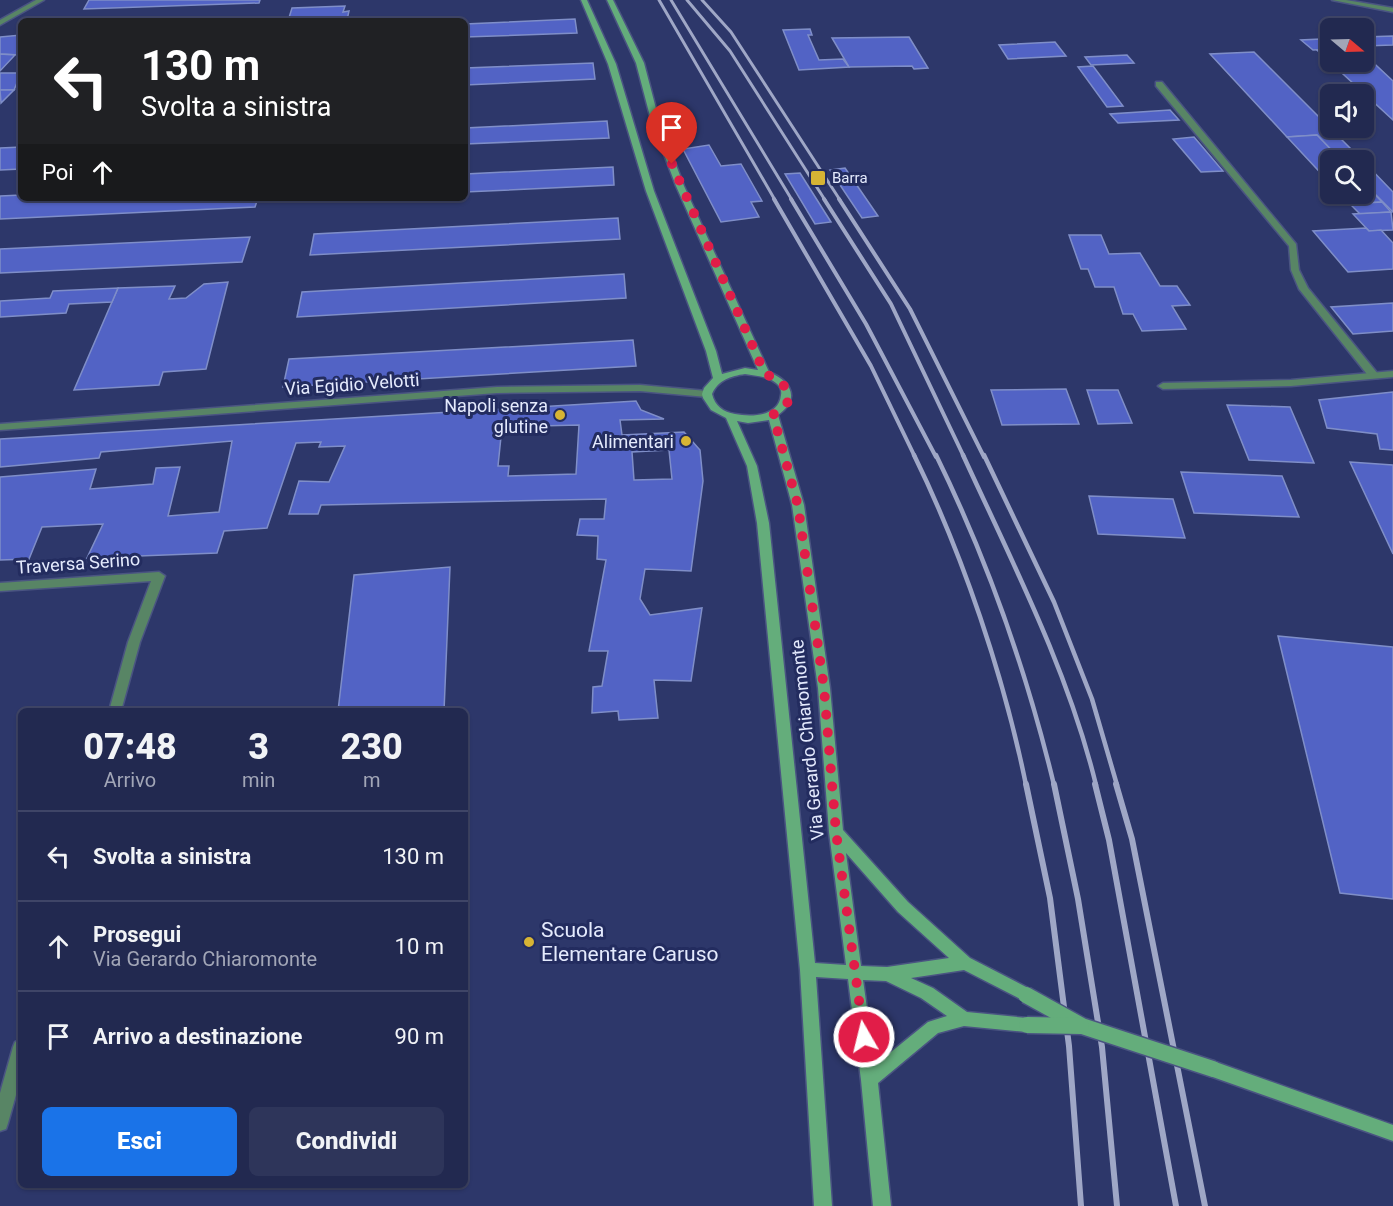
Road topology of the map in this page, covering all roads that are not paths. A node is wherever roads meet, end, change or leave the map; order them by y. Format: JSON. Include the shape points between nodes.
{"nodes":[{"id":1,"x":41,"y":0,"type":"edge"},
{"id":2,"x":584,"y":0,"type":"edge"},
{"id":3,"x":610,"y":0,"type":"edge"},
{"id":4,"x":1335,"y":0,"type":"edge"},
{"id":5,"x":1393,"y":9,"type":"edge"},
{"id":6,"x":0,"y":23,"type":"edge"},
{"id":7,"x":1160,"y":84,"type":"dead end"},
{"id":8,"x":765,"y":374,"type":"junction"},
{"id":9,"x":1393,"y":374,"type":"edge"},
{"id":10,"x":1374,"y":376,"type":"junction"},
{"id":11,"x":718,"y":379,"type":"junction"},
{"id":12,"x":1163,"y":386,"type":"dead end"},
{"id":13,"x":707,"y":394,"type":"junction"},
{"id":14,"x":773,"y":415,"type":"junction"},
{"id":15,"x":730,"y":417,"type":"junction"},
{"id":16,"x":0,"y":427,"type":"edge"},
{"id":17,"x":0,"y":587,"type":"edge"},
{"id":18,"x":116,"y":708,"type":"edge"},
{"id":19,"x":836,"y":832,"type":"junction"},
{"id":20,"x":965,"y":963,"type":"junction"},
{"id":21,"x":808,"y":970,"type":"junction"},
{"id":22,"x":855,"y":972,"type":"junction"},
{"id":23,"x":887,"y":974,"type":"junction"},
{"id":24,"x":964,"y":1019,"type":"junction"},
{"id":25,"x":1082,"y":1026,"type":"junction"},
{"id":26,"x":18,"y":1058,"type":"edge"},
{"id":27,"x":869,"y":1080,"type":"junction"},
{"id":28,"x":0,"y":1123,"type":"edge"},
{"id":29,"x":1393,"y":1133,"type":"edge"},
{"id":30,"x":823,"y":1206,"type":"edge"},
{"id":31,"x":882,"y":1206,"type":"edge"}],
"edges":[{"from":1,"to":6,"type":"street"},
{"from":2,"to":11,"type":"street","via":[[612,64],[650,191]]},
{"from":3,"to":8,"type":"street","via":[[640,63],[655,120],[680,186]]},
{"from":4,"to":5,"type":"street"},
{"from":7,"to":10,"type":"street","via":[[1293,246],[1295,270],[1304,289]]},
{"from":8,"to":11,"type":"street","via":[[746,371]]},
{"from":8,"to":14,"type":"street","via":[[777,379],[788,393],[788,402]]},
{"from":9,"to":10,"type":"street"},
{"from":10,"to":12,"type":"street","via":[[1291,383]]},
{"from":11,"to":13,"type":"street"},
{"from":13,"to":15,"type":"street","via":[[713,407]]},
{"from":13,"to":16,"type":"street","name":"Via Egidio Velotti","via":[[640,388],[497,390]]},
{"from":14,"to":15,"type":"street","via":[[744,420]]},
{"from":14,"to":19,"type":"street","name":"Via Gerardo Chiaromonte","via":[[798,506],[824,688]]},
{"from":15,"to":21,"type":"street","name":"Via Gerardo Chiaromonte","via":[[752,466],[763,523]]},
{"from":17,"to":18,"type":"street","name":"Traversa Serino","via":[[159,576],[134,642]]},
{"from":19,"to":20,"type":"street","via":[[903,907]]},
{"from":19,"to":22,"type":"street","name":"Via Gerardo Chiaromonte"},
{"from":20,"to":23,"type":"street"},
{"from":20,"to":25,"type":"street","bridge":true},
{"from":21,"to":22,"type":"street"},
{"from":21,"to":30,"type":"street","name":"Via Gerardo Chiaromonte"},
{"from":22,"to":23,"type":"street"},
{"from":22,"to":27,"type":"street","name":"Via Gerardo Chiaromonte"},
{"from":23,"to":24,"type":"street","via":[[927,993]]},
{"from":24,"to":25,"type":"street","bridge":true},
{"from":24,"to":27,"type":"street","via":[[934,1027]]},
{"from":25,"to":29,"type":"street","bridge":true},
{"from":26,"to":28,"type":"street"},
{"from":27,"to":31,"type":"street","name":"Via Gerardo Chiaromonte"}]}
